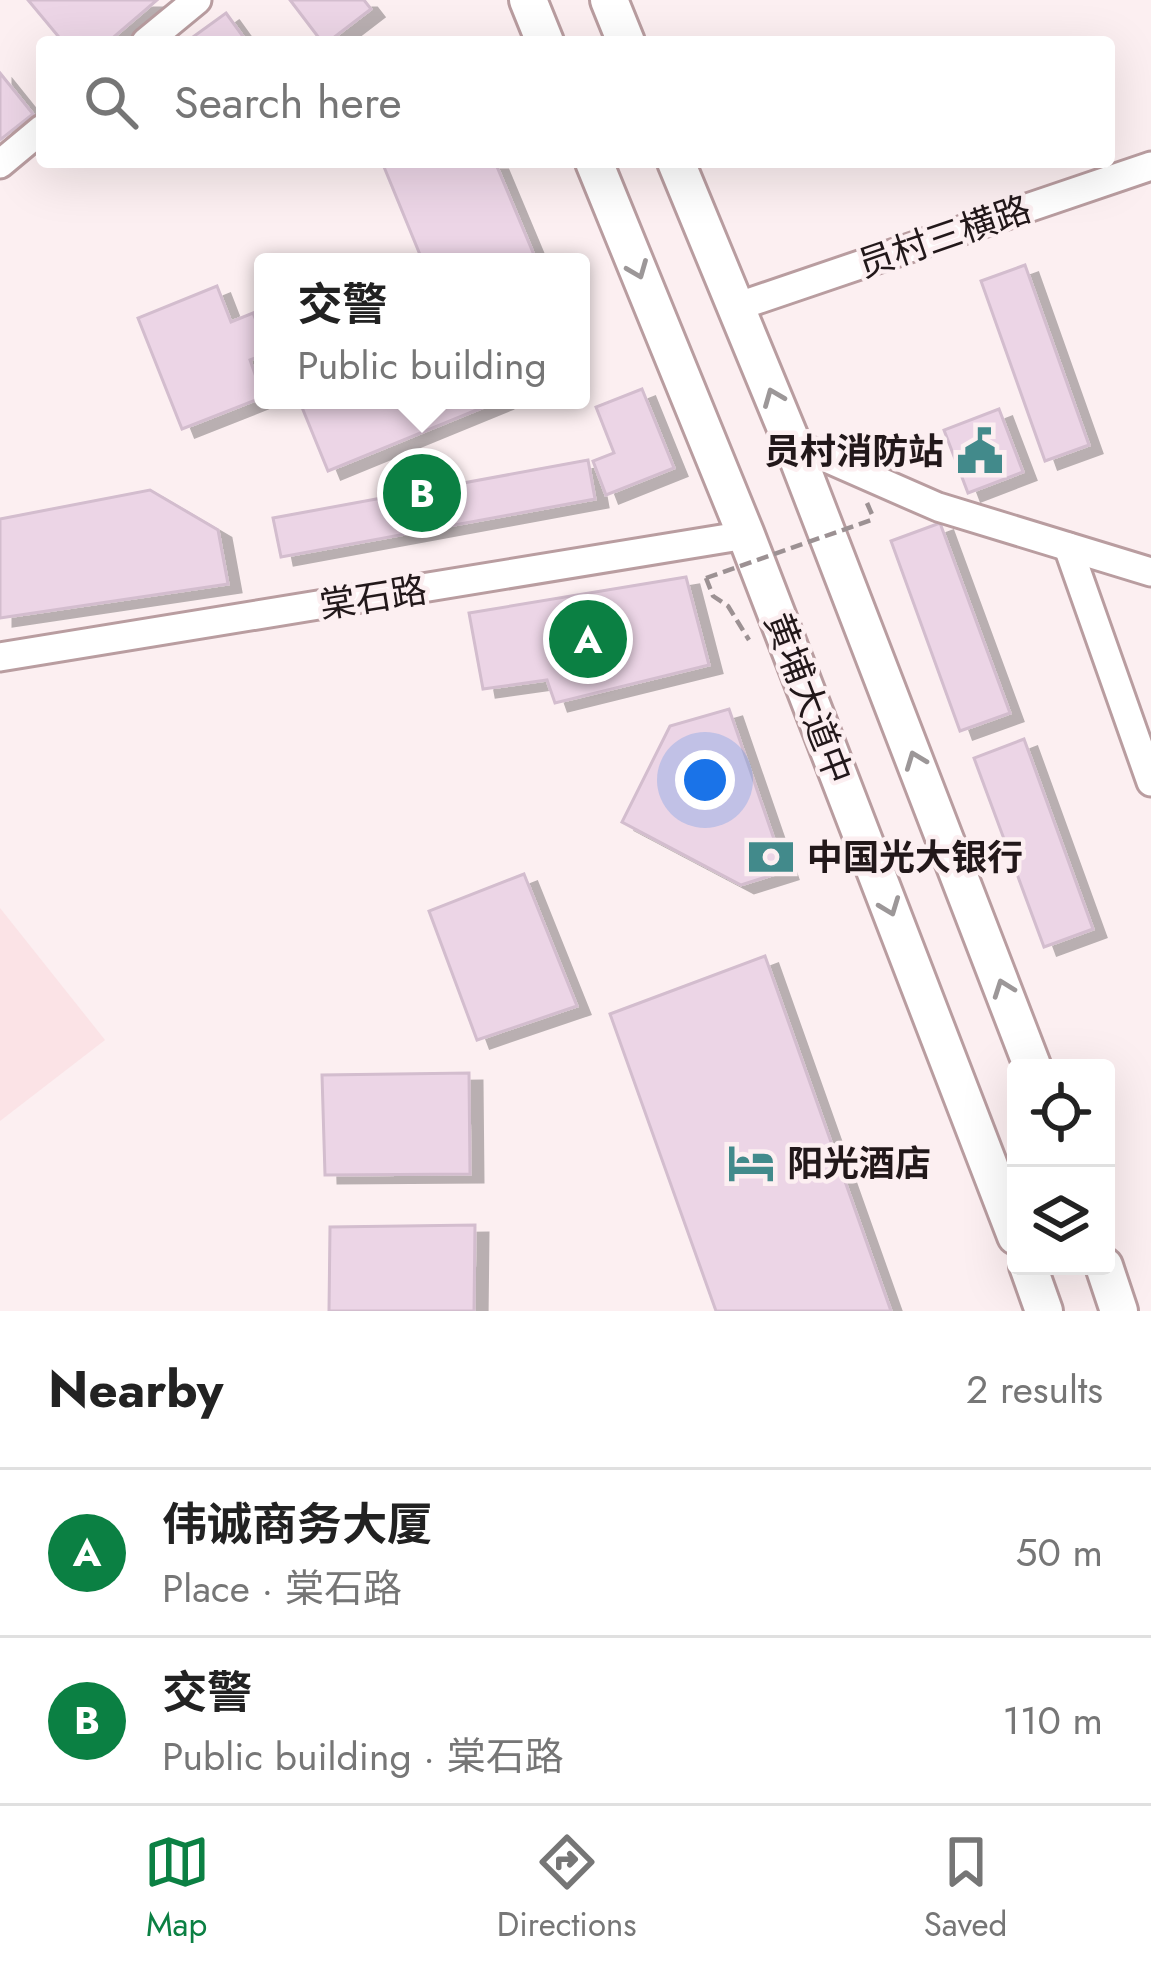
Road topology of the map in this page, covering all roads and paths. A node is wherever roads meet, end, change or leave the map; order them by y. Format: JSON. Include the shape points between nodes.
{"nodes":[{"id":1,"x":196,"y":0,"type":"edge"},
{"id":2,"x":528,"y":0,"type":"edge"},
{"id":3,"x":609,"y":0,"type":"edge"},
{"id":4,"x":153,"y":36,"type":"edge"},
{"id":5,"x":543,"y":36,"type":"edge"},
{"id":6,"x":624,"y":36,"type":"edge"},
{"id":7,"x":36,"y":134,"type":"edge"},
{"id":8,"x":0,"y":164,"type":"edge"},
{"id":9,"x":1151,"y":166,"type":"edge"},
{"id":10,"x":596,"y":168,"type":"edge"},
{"id":11,"x":678,"y":168,"type":"edge"},
{"id":12,"x":736,"y":307,"type":"junction"},
{"id":13,"x":792,"y":443,"type":"junction"},
{"id":14,"x":874,"y":520,"type":"dead end"},
{"id":15,"x":746,"y":535,"type":"junction"},
{"id":16,"x":1068,"y":547,"type":"junction"},
{"id":17,"x":1151,"y":572,"type":"edge"},
{"id":18,"x":749,"y":640,"type":"dead end"},
{"id":19,"x":0,"y":657,"type":"edge"},
{"id":20,"x":1151,"y":782,"type":"edge"},
{"id":21,"x":1030,"y":1059,"type":"edge"},
{"id":22,"x":1007,"y":1213,"type":"edge"},
{"id":23,"x":1031,"y":1275,"type":"edge"},
{"id":24,"x":1107,"y":1275,"type":"edge"},
{"id":25,"x":1044,"y":1311,"type":"edge"},
{"id":26,"x":1119,"y":1311,"type":"edge"}],
"edges":[{"from":1,"to":4,"type":"street"},
{"from":2,"to":5,"type":"main road"},
{"from":3,"to":6,"type":"main road"},
{"from":7,"to":8,"type":"street"},
{"from":9,"to":12,"type":"street","name":"员村三横路"},
{"from":10,"to":15,"type":"main road","name":"黄埔大道中","one_way":true},
{"from":11,"to":12,"type":"main road"},
{"from":13,"to":12,"type":"main road","one_way":true},
{"from":13,"to":16,"type":"street","via":[[938,507]]},
{"from":21,"to":13,"type":"main road","one_way":true},
{"from":14,"to":18,"type":"path","bridge":true,"via":[[706,578]]},
{"from":15,"to":19,"type":"street","name":"棠石路"},
{"from":15,"to":22,"type":"main road","name":"黄埔大道中","one_way":true},
{"from":16,"to":17,"type":"street"},
{"from":16,"to":20,"type":"street"},
{"from":23,"to":25,"type":"main road"},
{"from":24,"to":26,"type":"main road"}]}
